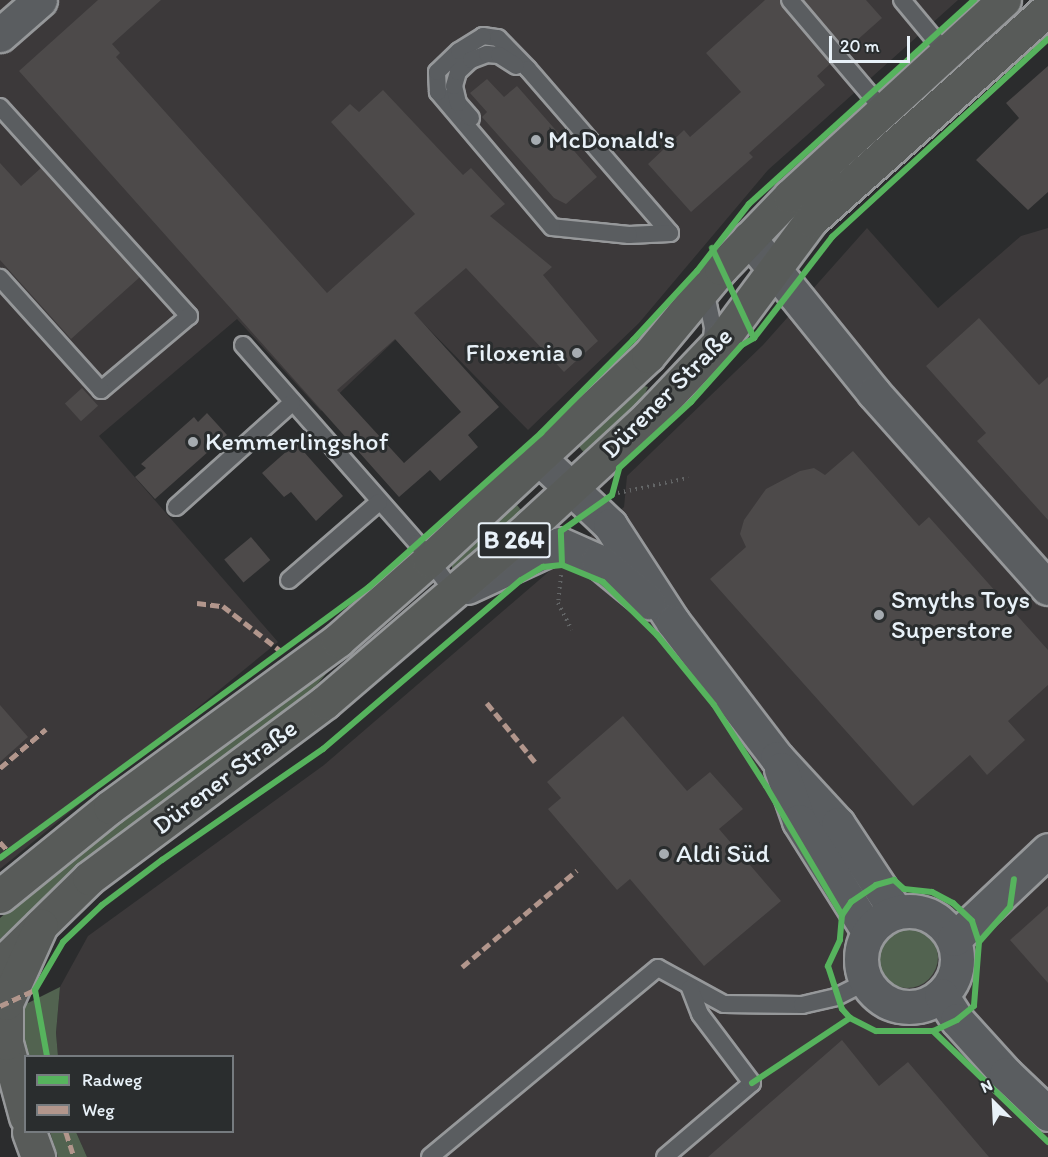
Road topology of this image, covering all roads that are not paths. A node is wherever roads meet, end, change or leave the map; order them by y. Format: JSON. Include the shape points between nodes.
{"nodes":[{"id":1,"x":40,"y":0,"type":"edge"},
{"id":2,"x":790,"y":0,"type":"edge"},
{"id":3,"x":902,"y":0,"type":"edge"},
{"id":4,"x":1004,"y":0,"type":"edge"},
{"id":5,"x":1048,"y":9,"type":"edge"},
{"id":6,"x":0,"y":35,"type":"edge"},
{"id":7,"x":947,"y":54,"type":"junction"},
{"id":8,"x":528,"y":69,"type":"joint"},
{"id":9,"x":0,"y":107,"type":"edge"},
{"id":10,"x":884,"y":111,"type":"junction"},
{"id":11,"x":748,"y":238,"type":"junction"},
{"id":12,"x":775,"y":272,"type":"junction"},
{"id":13,"x":0,"y":278,"type":"edge"},
{"id":14,"x":705,"y":290,"type":"junction"},
{"id":15,"x":243,"y":345,"type":"dead end"},
{"id":16,"x":710,"y":353,"type":"junction"},
{"id":17,"x":292,"y":403,"type":"junction"},
{"id":18,"x":539,"y":458,"type":"junction"},
{"id":19,"x":572,"y":487,"type":"junction"},
{"id":20,"x":379,"y":502,"type":"junction"},
{"id":21,"x":176,"y":507,"type":"dead end"},
{"id":22,"x":429,"y":560,"type":"junction"},
{"id":23,"x":289,"y":580,"type":"dead end"},
{"id":24,"x":1048,"y":588,"type":"edge"},
{"id":25,"x":455,"y":594,"type":"junction"},
{"id":26,"x":673,"y":622,"type":"junction"},
{"id":27,"x":777,"y":758,"type":"junction"},
{"id":28,"x":1048,"y":850,"type":"edge"},
{"id":29,"x":0,"y":896,"type":"edge"},
{"id":30,"x":896,"y":912,"type":"junction"},
{"id":31,"x":40,"y":925,"type":"junction"},
{"id":32,"x":869,"y":932,"type":"junction"},
{"id":33,"x":954,"y":939,"type":"junction"},
{"id":34,"x":0,"y":965,"type":"edge"},
{"id":35,"x":866,"y":982,"type":"junction"},
{"id":36,"x":690,"y":988,"type":"junction"},
{"id":37,"x":941,"y":995,"type":"junction"},
{"id":38,"x":0,"y":1100,"type":"edge"},
{"id":39,"x":24,"y":1110,"type":"edge"},
{"id":40,"x":1048,"y":1114,"type":"edge"},
{"id":41,"x":24,"y":1128,"type":"edge"},
{"id":42,"x":430,"y":1157,"type":"edge"},
{"id":43,"x":665,"y":1157,"type":"edge"}],
"edges":[{"from":1,"to":6,"type":"street"},
{"from":2,"to":10,"type":"lane"},
{"from":3,"to":7,"type":"lane"},
{"from":4,"to":7,"type":"main road","name":"Dürener Straße","number":"B 264"},
{"from":5,"to":12,"type":"main road","name":"Dürener Straße","number":"B 264","via":[[811,220]]},
{"from":7,"to":10,"type":"main road","name":"Dürener Straße","number":"B 264"},
{"from":8,"to":8,"type":"lane","via":[[670,233],[552,228],[442,101],[436,84],[437,72],[483,36],[498,38]]},
{"from":9,"to":13,"type":"lane","via":[[189,316],[101,390]]},
{"from":10,"to":11,"type":"main road","name":"Dürener Straße","number":"B 264"},
{"from":11,"to":12,"type":"street"},
{"from":11,"to":14,"type":"main road","name":"Dürener Straße","number":"B 264"},
{"from":12,"to":16,"type":"main road","name":"Dürener Straße","number":"B 264"},
{"from":12,"to":24,"type":"street","via":[[874,393]]},
{"from":14,"to":16,"type":"lane","via":[[713,328]]},
{"from":14,"to":18,"type":"main road","name":"Dürener Straße","number":"B 264","via":[[648,356]]},
{"from":15,"to":17,"type":"lane"},
{"from":16,"to":19,"type":"main road","name":"Dürener Straße","number":"B 264"},
{"from":17,"to":20,"type":"lane"},
{"from":17,"to":21,"type":"lane"},
{"from":18,"to":19,"type":"street"},
{"from":18,"to":22,"type":"main road","name":"Dürener Straße","number":"B 264"},
{"from":19,"to":25,"type":"main road","name":"Dürener Straße","number":"B 264"},
{"from":19,"to":26,"type":"street","via":[[610,525]]},
{"from":20,"to":22,"type":"lane"},
{"from":20,"to":23,"type":"lane"},
{"from":22,"to":25,"type":"lane"},
{"from":22,"to":29,"type":"main road","name":"Dürener Straße","number":"B 264","via":[[338,640],[110,807]]},
{"from":25,"to":26,"type":"street","via":[[560,544],[598,561]]},
{"from":25,"to":31,"type":"main road","name":"Dürener Straße","number":"B 264","via":[[325,702],[89,878]]},
{"from":26,"to":27,"type":"street"},
{"from":27,"to":30,"type":"street","via":[[838,824]]},
{"from":27,"to":32,"type":"street","via":[[799,821]]},
{"from":28,"to":33,"type":"street"},
{"from":30,"to":32,"type":"street"},
{"from":30,"to":33,"type":"street","via":[[916,911],[936,918]]},
{"from":31,"to":34,"type":"main road","name":"Dürener Straße","number":"B 264"},
{"from":31,"to":39,"type":"main road","via":[[6,1003],[6,1043]]},
{"from":32,"to":35,"type":"street","via":[[861,956]]},
{"from":33,"to":37,"type":"street","via":[[956,969]]},
{"from":35,"to":36,"type":"lane","via":[[836,997],[802,1005],[724,1004]]},
{"from":35,"to":37,"type":"street","via":[[886,1002],[900,1006],[914,1007]]},
{"from":36,"to":42,"type":"lane","via":[[658,968]]},
{"from":36,"to":43,"type":"lane","via":[[700,1014],[752,1083]]},
{"from":37,"to":40,"type":"street","via":[[999,1067]]},
{"from":38,"to":41,"type":"main road"}]}
